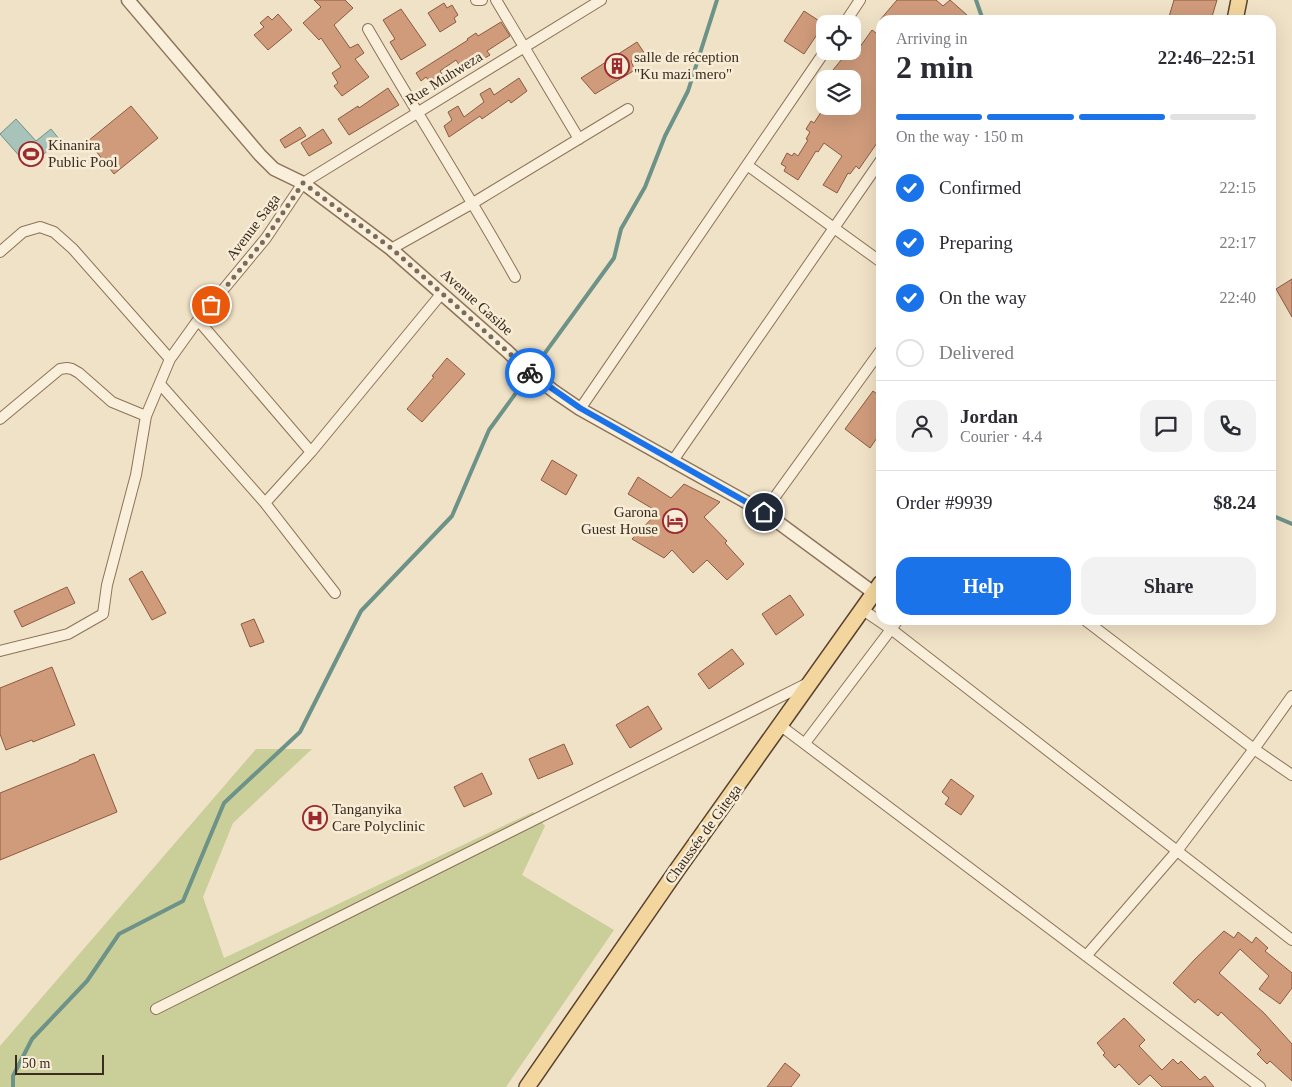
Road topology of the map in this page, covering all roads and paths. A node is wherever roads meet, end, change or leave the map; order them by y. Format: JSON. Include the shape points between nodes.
{"nodes":[{"id":1,"x":128,"y":0,"type":"edge"},
{"id":2,"x":476,"y":0,"type":"edge"},
{"id":3,"x":482,"y":0,"type":"edge"},
{"id":4,"x":496,"y":0,"type":"edge"},
{"id":5,"x":601,"y":0,"type":"edge"},
{"id":6,"x":860,"y":0,"type":"edge"},
{"id":7,"x":1239,"y":0,"type":"edge"},
{"id":8,"x":850,"y":15,"type":"edge"},
{"id":9,"x":1236,"y":15,"type":"edge"},
{"id":10,"x":368,"y":29,"type":"dead end"},
{"id":11,"x":524,"y":46,"type":"junction"},
{"id":12,"x":819,"y":60,"type":"edge"},
{"id":13,"x":628,"y":108,"type":"dead end"},
{"id":14,"x":417,"y":112,"type":"junction"},
{"id":15,"x":579,"y":139,"type":"junction"},
{"id":16,"x":747,"y":166,"type":"junction"},
{"id":17,"x":876,"y":167,"type":"edge"},
{"id":18,"x":303,"y":183,"type":"junction"},
{"id":19,"x":473,"y":203,"type":"junction"},
{"id":20,"x":834,"y":227,"type":"junction"},
{"id":21,"x":391,"y":248,"type":"junction"},
{"id":22,"x":0,"y":252,"type":"edge"},
{"id":23,"x":876,"y":258,"type":"edge"},
{"id":24,"x":515,"y":277,"type":"dead end"},
{"id":25,"x":442,"y":293,"type":"junction"},
{"id":26,"x":198,"y":320,"type":"junction"},
{"id":27,"x":876,"y":357,"type":"edge"},
{"id":28,"x":170,"y":359,"type":"junction"},
{"id":29,"x":160,"y":384,"type":"junction"},
{"id":30,"x":580,"y":408,"type":"junction"},
{"id":31,"x":146,"y":416,"type":"junction"},
{"id":32,"x":0,"y":418,"type":"edge"},
{"id":33,"x":311,"y":452,"type":"junction"},
{"id":34,"x":672,"y":462,"type":"junction"},
{"id":35,"x":265,"y":503,"type":"junction"},
{"id":36,"x":764,"y":512,"type":"junction"},
{"id":37,"x":876,"y":587,"type":"edge"},
{"id":38,"x":876,"y":591,"type":"edge"},
{"id":39,"x":335,"y":592,"type":"dead end"},
{"id":40,"x":863,"y":610,"type":"junction"},
{"id":41,"x":876,"y":619,"type":"edge"},
{"id":42,"x":885,"y":625,"type":"edge"},
{"id":43,"x":894,"y":625,"type":"edge"},
{"id":44,"x":1092,"y":625,"type":"edge"},
{"id":45,"x":891,"y":629,"type":"junction"},
{"id":46,"x":0,"y":652,"type":"edge"},
{"id":47,"x":809,"y":683,"type":"junction"},
{"id":48,"x":1292,"y":696,"type":"edge"},
{"id":49,"x":781,"y":726,"type":"junction"},
{"id":50,"x":805,"y":743,"type":"junction"},
{"id":51,"x":1254,"y":749,"type":"junction"},
{"id":52,"x":1292,"y":775,"type":"edge"},
{"id":53,"x":1177,"y":851,"type":"junction"},
{"id":54,"x":1292,"y":940,"type":"edge"},
{"id":55,"x":1086,"y":956,"type":"junction"},
{"id":56,"x":156,"y":1009,"type":"dead end"},
{"id":57,"x":527,"y":1087,"type":"edge"},
{"id":58,"x":1260,"y":1087,"type":"edge"}],
"edges":[{"from":1,"to":18,"type":"street","name":"Avenue Gasibe","via":[[260,155],[274,168]]},
{"from":2,"to":3,"type":"street"},
{"from":4,"to":11,"type":"street"},
{"from":5,"to":11,"type":"street","name":"Rue Muhweza"},
{"from":6,"to":8,"type":"street"},
{"from":7,"to":9,"type":"main road"},
{"from":10,"to":14,"type":"street"},
{"from":11,"to":14,"type":"street","name":"Rue Muhweza"},
{"from":11,"to":15,"type":"street"},
{"from":12,"to":16,"type":"street"},
{"from":13,"to":15,"type":"street"},
{"from":14,"to":18,"type":"street","name":"Rue Muhweza"},
{"from":14,"to":19,"type":"street"},
{"from":15,"to":19,"type":"street"},
{"from":16,"to":20,"type":"street"},
{"from":16,"to":30,"type":"street"},
{"from":17,"to":20,"type":"street"},
{"from":18,"to":21,"type":"street","name":"Avenue Gasibe"},
{"from":18,"to":26,"type":"street","name":"Avenue Saga","via":[[266,238]]},
{"from":19,"to":21,"type":"street"},
{"from":19,"to":24,"type":"street"},
{"from":20,"to":23,"type":"street"},
{"from":20,"to":34,"type":"street"},
{"from":21,"to":25,"type":"street","name":"Avenue Gasibe"},
{"from":22,"to":28,"type":"street","via":[[23,232],[40,227],[54,232],[73,249]]},
{"from":25,"to":30,"type":"street","name":"Avenue Gasibe","via":[[530,373]]},
{"from":25,"to":33,"type":"street"},
{"from":26,"to":28,"type":"street","name":"Avenue Saga"},
{"from":26,"to":33,"type":"street"},
{"from":27,"to":36,"type":"street"},
{"from":28,"to":29,"type":"street","name":"Avenue Saga"},
{"from":29,"to":31,"type":"street","name":"Avenue Saga"},
{"from":29,"to":35,"type":"street"},
{"from":30,"to":34,"type":"street","name":"Avenue Gasibe"},
{"from":31,"to":32,"type":"street","via":[[112,402],[79,373],[67,368],[60,369]]},
{"from":31,"to":46,"type":"street","name":"Avenue Saga","via":[[136,475],[107,585],[103,614],[68,634]]},
{"from":33,"to":35,"type":"street"},
{"from":34,"to":36,"type":"street","name":"Avenue Gasibe"},
{"from":35,"to":39,"type":"street"},
{"from":36,"to":37,"type":"street","name":"Avenue Gasibe"},
{"from":38,"to":40,"type":"main road","name":"Chaussée de Gitega"},
{"from":40,"to":41,"type":"street"},
{"from":40,"to":47,"type":"main road","name":"Chaussée de Gitega"},
{"from":42,"to":45,"type":"street"},
{"from":43,"to":45,"type":"street"},
{"from":44,"to":51,"type":"street"},
{"from":45,"to":50,"type":"street"},
{"from":45,"to":53,"type":"street"},
{"from":47,"to":49,"type":"main road","name":"Chaussée de Gitega"},
{"from":47,"to":56,"type":"street"},
{"from":48,"to":51,"type":"street"},
{"from":49,"to":50,"type":"street"},
{"from":49,"to":57,"type":"main road","name":"Chaussée de Gitega"},
{"from":50,"to":55,"type":"street"},
{"from":51,"to":52,"type":"street"},
{"from":51,"to":53,"type":"street"},
{"from":53,"to":54,"type":"street"},
{"from":53,"to":55,"type":"street"},
{"from":55,"to":58,"type":"street"}]}
